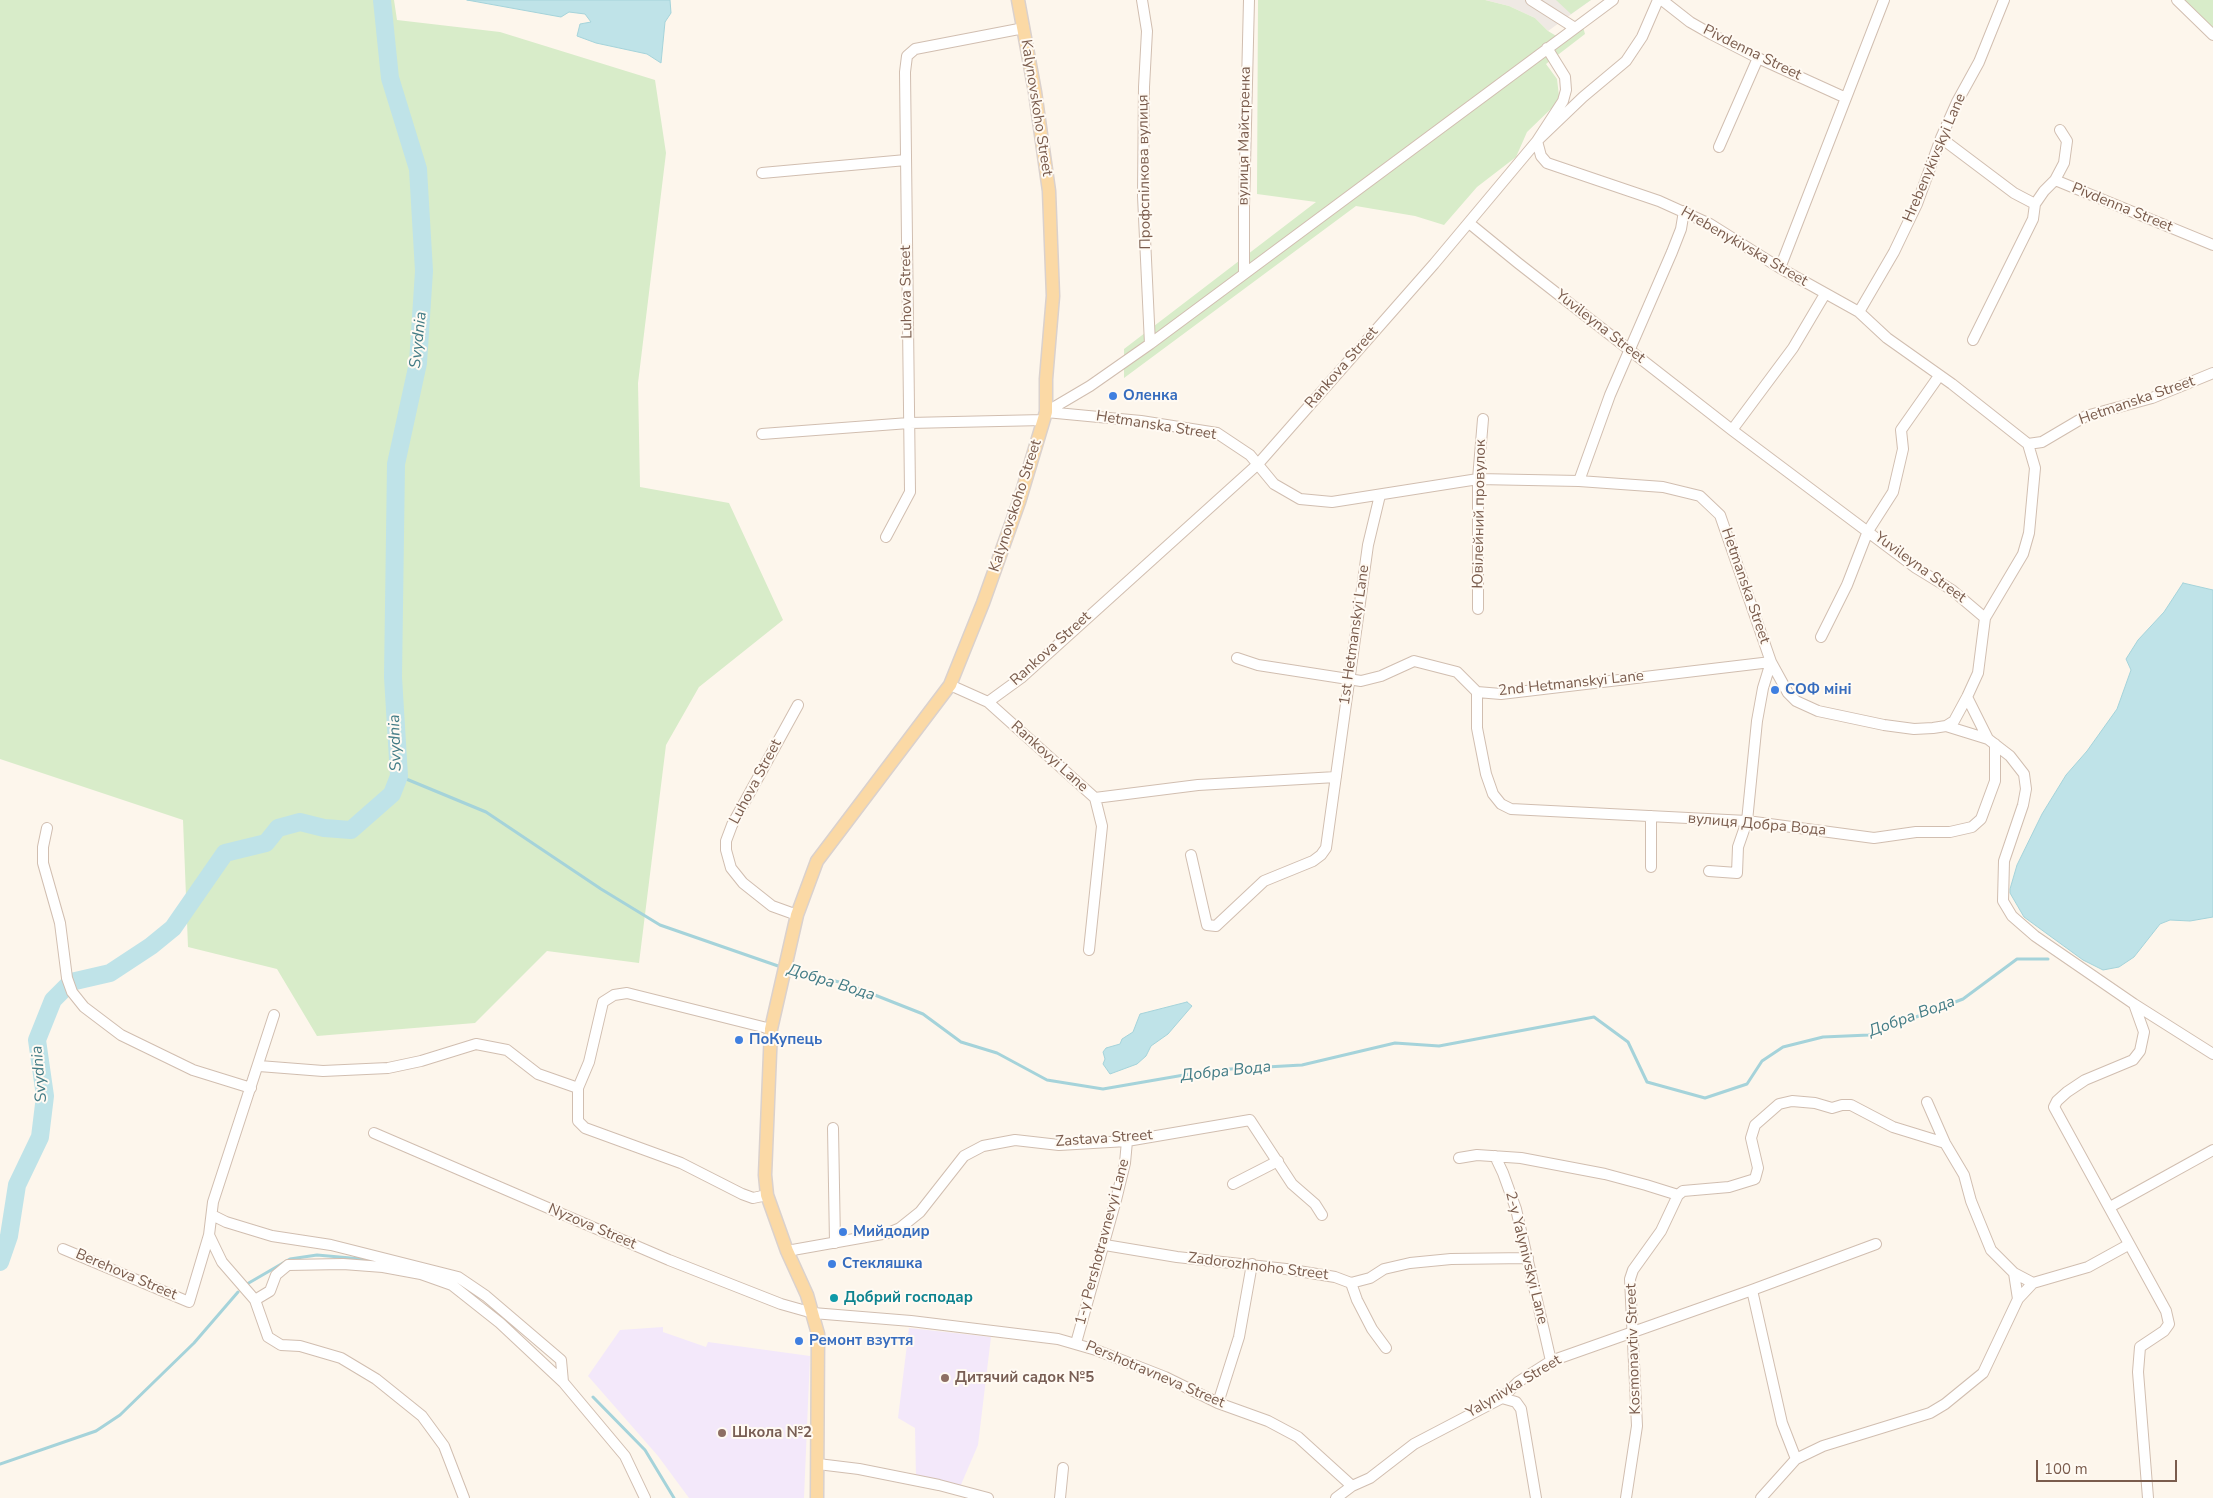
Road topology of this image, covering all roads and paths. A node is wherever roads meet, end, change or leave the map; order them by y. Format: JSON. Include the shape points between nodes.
{"nodes":[{"id":1,"x":1018,"y":0,"type":"edge"},
{"id":2,"x":1142,"y":0,"type":"edge"},
{"id":3,"x":1248,"y":0,"type":"edge"},
{"id":4,"x":1531,"y":0,"type":"edge"},
{"id":5,"x":1612,"y":0,"type":"edge"},
{"id":6,"x":1660,"y":0,"type":"edge"},
{"id":7,"x":1884,"y":0,"type":"edge"},
{"id":8,"x":2004,"y":0,"type":"edge"},
{"id":9,"x":2177,"y":0,"type":"edge"},
{"id":10,"x":1024,"y":28,"type":"junction"},
{"id":11,"x":1575,"y":28,"type":"junction"},
{"id":12,"x":2213,"y":35,"type":"edge"},
{"id":13,"x":1547,"y":48,"type":"junction"},
{"id":14,"x":1758,"y":58,"type":"junction"},
{"id":15,"x":1846,"y":98,"type":"junction"},
{"id":16,"x":2060,"y":130,"type":"dead end"},
{"id":17,"x":1941,"y":138,"type":"junction"},
{"id":18,"x":1537,"y":140,"type":"junction"},
{"id":19,"x":1719,"y":147,"type":"dead end"},
{"id":20,"x":906,"y":160,"type":"junction"},
{"id":21,"x":762,"y":173,"type":"dead end"},
{"id":22,"x":2056,"y":180,"type":"junction"},
{"id":23,"x":2035,"y":204,"type":"junction"},
{"id":24,"x":1684,"y":211,"type":"junction"},
{"id":25,"x":1469,"y":223,"type":"junction"},
{"id":26,"x":2213,"y":245,"type":"edge"},
{"id":27,"x":1780,"y":268,"type":"junction"},
{"id":28,"x":1244,"y":272,"type":"junction"},
{"id":29,"x":1826,"y":294,"type":"junction"},
{"id":30,"x":1859,"y":312,"type":"junction"},
{"id":31,"x":1973,"y":340,"type":"dead end"},
{"id":32,"x":1150,"y":344,"type":"junction"},
{"id":33,"x":1629,"y":350,"type":"junction"},
{"id":34,"x":2213,"y":374,"type":"edge"},
{"id":35,"x":1939,"y":376,"type":"junction"},
{"id":36,"x":1045,"y":416,"type":"junction"},
{"id":37,"x":1483,"y":419,"type":"dead end"},
{"id":38,"x":909,"y":423,"type":"junction"},
{"id":39,"x":1732,"y":430,"type":"junction"},
{"id":40,"x":762,"y":434,"type":"dead end"},
{"id":41,"x":2028,"y":444,"type":"junction"},
{"id":42,"x":1258,"y":464,"type":"junction"},
{"id":43,"x":1478,"y":479,"type":"junction"},
{"id":44,"x":1579,"y":481,"type":"junction"},
{"id":45,"x":1380,"y":495,"type":"junction"},
{"id":46,"x":1868,"y":530,"type":"junction"},
{"id":47,"x":886,"y":536,"type":"dead end"},
{"id":48,"x":1478,"y":610,"type":"dead end"},
{"id":49,"x":1985,"y":618,"type":"junction"},
{"id":50,"x":1822,"y":637,"type":"dead end"},
{"id":51,"x":1236,"y":658,"type":"dead end"},
{"id":52,"x":1772,"y":662,"type":"junction"},
{"id":53,"x":1348,"y":679,"type":"junction"},
{"id":54,"x":950,"y":685,"type":"junction"},
{"id":55,"x":1477,"y":692,"type":"junction"},
{"id":56,"x":1967,"y":697,"type":"junction"},
{"id":57,"x":988,"y":702,"type":"junction"},
{"id":58,"x":798,"y":705,"type":"dead end"},
{"id":59,"x":1946,"y":726,"type":"junction"},
{"id":60,"x":1991,"y":742,"type":"junction"},
{"id":61,"x":1336,"y":777,"type":"junction"},
{"id":62,"x":1095,"y":798,"type":"junction"},
{"id":63,"x":1651,"y":816,"type":"junction"},
{"id":64,"x":1747,"y":821,"type":"junction"},
{"id":65,"x":47,"y":828,"type":"dead end"},
{"id":66,"x":1191,"y":855,"type":"dead end"},
{"id":67,"x":1651,"y":867,"type":"dead end"},
{"id":68,"x":1709,"y":871,"type":"dead end"},
{"id":69,"x":797,"y":916,"type":"junction"},
{"id":70,"x":1089,"y":950,"type":"dead end"},
{"id":71,"x":2134,"y":1004,"type":"junction"},
{"id":72,"x":274,"y":1015,"type":"dead end"},
{"id":73,"x":771,"y":1029,"type":"junction"},
{"id":74,"x":2213,"y":1054,"type":"edge"},
{"id":75,"x":259,"y":1066,"type":"junction"},
{"id":76,"x":251,"y":1088,"type":"junction"},
{"id":77,"x":578,"y":1088,"type":"junction"},
{"id":78,"x":1927,"y":1102,"type":"dead end"},
{"id":79,"x":833,"y":1128,"type":"dead end"},
{"id":80,"x":374,"y":1133,"type":"dead end"},
{"id":81,"x":1127,"y":1141,"type":"junction"},
{"id":82,"x":1945,"y":1143,"type":"junction"},
{"id":83,"x":2213,"y":1150,"type":"edge"},
{"id":84,"x":1495,"y":1156,"type":"junction"},
{"id":85,"x":1459,"y":1158,"type":"dead end"},
{"id":86,"x":1278,"y":1161,"type":"junction"},
{"id":87,"x":1233,"y":1184,"type":"dead end"},
{"id":88,"x":767,"y":1195,"type":"junction"},
{"id":89,"x":1678,"y":1196,"type":"junction"},
{"id":90,"x":2110,"y":1207,"type":"junction"},
{"id":91,"x":212,"y":1215,"type":"junction"},
{"id":92,"x":1322,"y":1215,"type":"dead end"},
{"id":93,"x":209,"y":1235,"type":"junction"},
{"id":94,"x":835,"y":1243,"type":"junction"},
{"id":95,"x":1876,"y":1244,"type":"dead end"},
{"id":96,"x":1104,"y":1245,"type":"junction"},
{"id":97,"x":2128,"y":1245,"type":"junction"},
{"id":98,"x":63,"y":1249,"type":"dead end"},
{"id":99,"x":787,"y":1251,"type":"junction"},
{"id":100,"x":1528,"y":1258,"type":"junction"},
{"id":101,"x":412,"y":1264,"type":"junction"},
{"id":102,"x":1252,"y":1264,"type":"junction"},
{"id":103,"x":2014,"y":1273,"type":"junction"},
{"id":104,"x":420,"y":1274,"type":"junction"},
{"id":105,"x":1351,"y":1283,"type":"junction"},
{"id":106,"x":2033,"y":1283,"type":"junction"},
{"id":107,"x":1752,"y":1290,"type":"junction"},
{"id":108,"x":2018,"y":1298,"type":"junction"},
{"id":109,"x":256,"y":1300,"type":"junction"},
{"id":110,"x":813,"y":1313,"type":"junction"},
{"id":111,"x":1634,"y":1332,"type":"junction"},
{"id":112,"x":1076,"y":1343,"type":"junction"},
{"id":113,"x":1386,"y":1348,"type":"dead end"},
{"id":114,"x":1551,"y":1361,"type":"junction"},
{"id":115,"x":563,"y":1382,"type":"junction"},
{"id":116,"x":1502,"y":1398,"type":"junction"},
{"id":117,"x":1218,"y":1403,"type":"junction"},
{"id":118,"x":1796,"y":1459,"type":"junction"},
{"id":119,"x":818,"y":1464,"type":"junction"},
{"id":120,"x":1062,"y":1468,"type":"dead end"},
{"id":121,"x":1352,"y":1486,"type":"junction"},
{"id":122,"x":1771,"y":1494,"type":"edge"},
{"id":123,"x":464,"y":1498,"type":"edge"},
{"id":124,"x":645,"y":1498,"type":"edge"},
{"id":125,"x":817,"y":1498,"type":"edge"},
{"id":126,"x":988,"y":1498,"type":"edge"},
{"id":127,"x":1060,"y":1498,"type":"edge"},
{"id":128,"x":1336,"y":1498,"type":"edge"},
{"id":129,"x":1536,"y":1498,"type":"edge"},
{"id":130,"x":1626,"y":1498,"type":"edge"},
{"id":131,"x":1761,"y":1498,"type":"edge"},
{"id":132,"x":2148,"y":1498,"type":"edge"}],
"edges":[{"from":1,"to":10,"type":"main road","name":"Kalynovskoho Street"},
{"from":2,"to":32,"type":"street","name":"Профспілкова вулиця","via":[[1147,31],[1144,196]]},
{"from":3,"to":28,"type":"street","name":"вулиця Майстренка"},
{"from":4,"to":11,"type":"street"},
{"from":5,"to":11,"type":"street"},
{"from":6,"to":14,"type":"street","name":"Pivdenna Street","via":[[1697,26]]},
{"from":6,"to":18,"type":"street","name":"Rankova Street","via":[[1626,61]]},
{"from":7,"to":15,"type":"street"},
{"from":8,"to":17,"type":"street","name":"Hrebenykivskyi Lane","via":[[1979,62]]},
{"from":9,"to":12,"type":"street"},
{"from":10,"to":20,"type":"street","name":"Luhova Street","via":[[914,49],[907,56],[904,72]]},
{"from":10,"to":36,"type":"main road","name":"Kalynovskoho Street","via":[[1049,190],[1052,296]]},
{"from":11,"to":13,"type":"street"},
{"from":13,"to":18,"type":"street","via":[[1565,77],[1566,90],[1563,101]]},
{"from":13,"to":28,"type":"street"},
{"from":14,"to":15,"type":"street","name":"Pivdenna Street"},
{"from":14,"to":19,"type":"street"},
{"from":15,"to":27,"type":"street"},
{"from":16,"to":22,"type":"street","via":[[2067,141],[2064,162]]},
{"from":17,"to":23,"type":"street","via":[[2014,193]]},
{"from":17,"to":30,"type":"street","name":"Hrebenykivskyi Lane","via":[[1917,204]]},
{"from":18,"to":24,"type":"street","name":"Hrebenykivska Street","via":[[1547,163]]},
{"from":18,"to":25,"type":"street","name":"Rankova Street"},
{"from":20,"to":21,"type":"street"},
{"from":20,"to":38,"type":"street","name":"Luhova Street"},
{"from":22,"to":23,"type":"street","name":"Pivdenna Street"},
{"from":22,"to":26,"type":"street","name":"Pivdenna Street"},
{"from":23,"to":31,"type":"street","via":[[2033,219]]},
{"from":24,"to":27,"type":"street","name":"Hrebenykivska Street"},
{"from":24,"to":33,"type":"street","via":[[1672,252]]},
{"from":25,"to":33,"type":"street","name":"Yuvileyna Street"},
{"from":25,"to":42,"type":"street","name":"Rankova Street"},
{"from":27,"to":29,"type":"street","name":"Hrebenykivska Street"},
{"from":28,"to":32,"type":"street"},
{"from":29,"to":30,"type":"street","name":"Hrebenykivska Street"},
{"from":29,"to":39,"type":"street","via":[[1793,348]]},
{"from":30,"to":35,"type":"street","name":"Hrebenykivska Street","via":[[1887,338]]},
{"from":32,"to":36,"type":"street"},
{"from":33,"to":39,"type":"street","name":"Yuvileyna Street"},
{"from":33,"to":44,"type":"street"},
{"from":34,"to":41,"type":"street","name":"Hetmanska Street","via":[[2152,398],[2086,416],[2042,442]]},
{"from":35,"to":41,"type":"street","name":"Hrebenykivska Street"},
{"from":35,"to":46,"type":"street","via":[[1901,430],[1903,449],[1893,492]]},
{"from":36,"to":38,"type":"street","name":"Hetmanska Street"},
{"from":36,"to":42,"type":"street","name":"Hetmanska Street","via":[[1141,421],[1217,433]]},
{"from":36,"to":54,"type":"main road","name":"Kalynovskoho Street","via":[[1019,502]]},
{"from":37,"to":43,"type":"street","name":"Ювілейний провулок"},
{"from":38,"to":40,"type":"street"},
{"from":38,"to":47,"type":"street","name":"Luhova Street","via":[[910,492]]},
{"from":39,"to":46,"type":"street","name":"Yuvileyna Street"},
{"from":41,"to":49,"type":"street","via":[[2035,468],[2029,533],[2023,554]]},
{"from":42,"to":45,"type":"street","name":"Hetmanska Street","via":[[1274,484],[1300,499],[1332,502]]},
{"from":42,"to":57,"type":"street","name":"Rankova Street","via":[[1021,678]]},
{"from":43,"to":44,"type":"street","name":"Hetmanska Street"},
{"from":43,"to":45,"type":"street","name":"Hetmanska Street"},
{"from":43,"to":48,"type":"street","name":"Ювілейний провулок"},
{"from":44,"to":52,"type":"street","name":"Hetmanska Street","via":[[1663,487],[1700,496],[1720,515]]},
{"from":45,"to":53,"type":"street","name":"1st Hetmanskyi Lane","via":[[1368,545]]},
{"from":46,"to":49,"type":"street","name":"Yuvileyna Street","via":[[1916,568],[1952,590]]},
{"from":46,"to":50,"type":"street"},
{"from":49,"to":56,"type":"street","via":[[1978,673]]},
{"from":51,"to":53,"type":"street","name":"2nd Hetmanskyi Lane","via":[[1258,665]]},
{"from":52,"to":55,"type":"street","name":"2nd Hetmanskyi Lane","via":[[1502,694]]},
{"from":52,"to":59,"type":"street","name":"Hetmanska Street","via":[[1788,694],[1818,711],[1914,729]]},
{"from":52,"to":64,"type":"street","via":[[1757,721]]},
{"from":53,"to":55,"type":"street","name":"2nd Hetmanskyi Lane","via":[[1361,681],[1381,676],[1414,661],[1457,672]]},
{"from":53,"to":61,"type":"street","name":"1st Hetmanskyi Lane"},
{"from":54,"to":57,"type":"street","name":"Rankovyi Lane"},
{"from":54,"to":69,"type":"main road","name":"Kalynovskoho Street","via":[[817,861]]},
{"from":55,"to":63,"type":"street","name":"вулиця Добра Вода","via":[[1476,728],[1486,774],[1493,794],[1501,804],[1511,809]]},
{"from":56,"to":59,"type":"street","via":[[1954,721]]},
{"from":56,"to":60,"type":"street"},
{"from":57,"to":62,"type":"street","name":"Rankovyi Lane"},
{"from":58,"to":69,"type":"street","name":"Luhova Street","via":[[726,841],[731,868],[743,883],[772,906]]},
{"from":59,"to":60,"type":"street"},
{"from":60,"to":64,"type":"street","name":"вулиця Добра Вода","via":[[1995,780],[1981,819],[1972,827],[1950,832],[1916,832],[1874,838]]},
{"from":60,"to":71,"type":"street","via":[[2010,756],[2024,774],[2026,789],[2004,861],[2003,901],[2012,916],[2035,936]]},
{"from":61,"to":62,"type":"street","via":[[1198,786]]},
{"from":61,"to":66,"type":"street","name":"1st Hetmanskyi Lane","via":[[1329,838],[1321,856],[1264,880],[1216,926],[1207,925]]},
{"from":62,"to":70,"type":"street","name":"Rankovyi Lane","via":[[1102,826]]},
{"from":63,"to":64,"type":"street","name":"вулиця Добра Вода"},
{"from":63,"to":67,"type":"street"},
{"from":64,"to":68,"type":"street","via":[[1738,847],[1737,873]]},
{"from":65,"to":76,"type":"street","via":[[43,863],[60,923],[67,978],[72,992],[84,1007],[121,1035],[193,1070]]},
{"from":69,"to":73,"type":"main road","name":"Kalynovskoho Street"},
{"from":71,"to":74,"type":"street"},
{"from":71,"to":90,"type":"street","via":[[2144,1032],[2140,1051],[2133,1060],[2085,1080],[2057,1101],[2054,1107]]},
{"from":72,"to":75,"type":"street","name":"Berehova Street"},
{"from":73,"to":77,"type":"street","via":[[627,992],[614,995],[603,1002],[589,1062]]},
{"from":73,"to":88,"type":"main road","name":"Kalynovskoho Street"},
{"from":75,"to":76,"type":"street","name":"Berehova Street"},
{"from":75,"to":77,"type":"street","via":[[323,1071],[388,1068],[476,1044],[507,1050],[538,1074]]},
{"from":76,"to":91,"type":"street","name":"Berehova Street","via":[[216,1193]]},
{"from":77,"to":88,"type":"street","via":[[578,1121],[585,1128],[681,1163],[742,1194],[753,1198]]},
{"from":78,"to":82,"type":"street"},
{"from":79,"to":94,"type":"street"},
{"from":80,"to":110,"type":"street","name":"Nyzova Street","via":[[669,1260],[781,1304]]},
{"from":81,"to":86,"type":"street","name":"Zastava Street","via":[[1250,1120]]},
{"from":81,"to":94,"type":"street","name":"Zastava Street","via":[[1059,1145],[1015,1140],[983,1146],[964,1156],[920,1212],[900,1228]]},
{"from":81,"to":96,"type":"street","name":"1-y Pershotravnevyi Lane","via":[[1125,1163]]},
{"from":82,"to":89,"type":"street","via":[[1894,1127],[1851,1105],[1832,1108],[1792,1101],[1779,1104],[1755,1125],[1751,1138],[1758,1168],[1755,1179],[1729,1187],[1683,1191]]},
{"from":82,"to":103,"type":"street","via":[[1964,1175],[1991,1250]]},
{"from":83,"to":90,"type":"street"},
{"from":84,"to":85,"type":"street"},
{"from":84,"to":89,"type":"street","via":[[1605,1174]]},
{"from":84,"to":100,"type":"street","name":"2-y Yalynivskyi Lane","via":[[1516,1208]]},
{"from":86,"to":87,"type":"street"},
{"from":86,"to":92,"type":"street","via":[[1292,1184],[1315,1204]]},
{"from":88,"to":99,"type":"main road","name":"Kalynovskoho Street"},
{"from":89,"to":111,"type":"street","name":"Kosmonavtiv Street","via":[[1661,1231],[1630,1279]]},
{"from":90,"to":97,"type":"street"},
{"from":91,"to":93,"type":"street","name":"Berehova Street"},
{"from":91,"to":101,"type":"street","via":[[272,1236],[331,1245]]},
{"from":93,"to":98,"type":"street","name":"Berehova Street","via":[[189,1302]]},
{"from":93,"to":109,"type":"street","via":[[222,1262]]},
{"from":94,"to":99,"type":"street","name":"Zastava Street"},
{"from":95,"to":107,"type":"street","name":"Yalynivka Street"},
{"from":96,"to":102,"type":"street","name":"Zadorozhnoho Street","via":[[1177,1257]]},
{"from":96,"to":112,"type":"street","name":"1-y Pershotravnevyi Lane"},
{"from":97,"to":106,"type":"street","via":[[2088,1267]]},
{"from":97,"to":132,"type":"street","via":[[2166,1312],[2169,1324],[2140,1347],[2138,1372]]},
{"from":99,"to":110,"type":"main road","name":"Kalynovskoho Street"},
{"from":100,"to":105,"type":"street","via":[[1410,1263],[1384,1268],[1370,1278]]},
{"from":100,"to":114,"type":"street","name":"2-y Yalynivskyi Lane"},
{"from":101,"to":104,"type":"street"},
{"from":101,"to":115,"type":"street","via":[[458,1277],[486,1296],[561,1360]]},
{"from":102,"to":105,"type":"street","name":"Zadorozhnoho Street","via":[[1335,1277]]},
{"from":102,"to":117,"type":"street","via":[[1239,1337]]},
{"from":103,"to":106,"type":"street"},
{"from":103,"to":108,"type":"street"},
{"from":104,"to":109,"type":"street","via":[[343,1264],[288,1265],[276,1275],[270,1291]]},
{"from":104,"to":115,"type":"street","via":[[452,1285],[500,1323]]},
{"from":105,"to":113,"type":"street","via":[[1372,1329]]},
{"from":106,"to":108,"type":"street"},
{"from":107,"to":111,"type":"street","name":"Yalynivka Street"},
{"from":107,"to":118,"type":"street","via":[[1782,1423]]},
{"from":108,"to":118,"type":"street","via":[[1983,1372],[1945,1404],[1930,1413],[1823,1446]]},
{"from":109,"to":123,"type":"street","via":[[268,1337],[281,1345],[300,1346],[341,1358],[376,1379],[422,1416],[444,1446]]},
{"from":110,"to":112,"type":"street","name":"Pershotravneva Street","via":[[911,1321]]},
{"from":110,"to":119,"type":"main road","name":"Kalynovskoho Street","via":[[818,1334]]},
{"from":111,"to":114,"type":"street","name":"Yalynivka Street"},
{"from":111,"to":130,"type":"street","name":"Kosmonavtiv Street","via":[[1637,1426]]},
{"from":112,"to":117,"type":"street","name":"Pershotravneva Street","via":[[1165,1377]]},
{"from":114,"to":116,"type":"street","name":"Yalynivka Street","via":[[1518,1382]]},
{"from":115,"to":124,"type":"street","via":[[624,1456]]},
{"from":116,"to":121,"type":"street","name":"Yalynivka Street","via":[[1414,1444],[1370,1478]]},
{"from":116,"to":129,"type":"street","via":[[1516,1402],[1521,1409]]},
{"from":117,"to":121,"type":"street","name":"Pershotravneva Street","via":[[1268,1420],[1298,1437]]},
{"from":118,"to":122,"type":"street","via":[[1779,1476]]},
{"from":119,"to":125,"type":"main road","name":"Kalynovskoho Street"},
{"from":119,"to":126,"type":"street","via":[[859,1469]]},
{"from":120,"to":127,"type":"street"},
{"from":121,"to":128,"type":"street","name":"Yalynivka Street"},
{"from":122,"to":131,"type":"street"}]}
